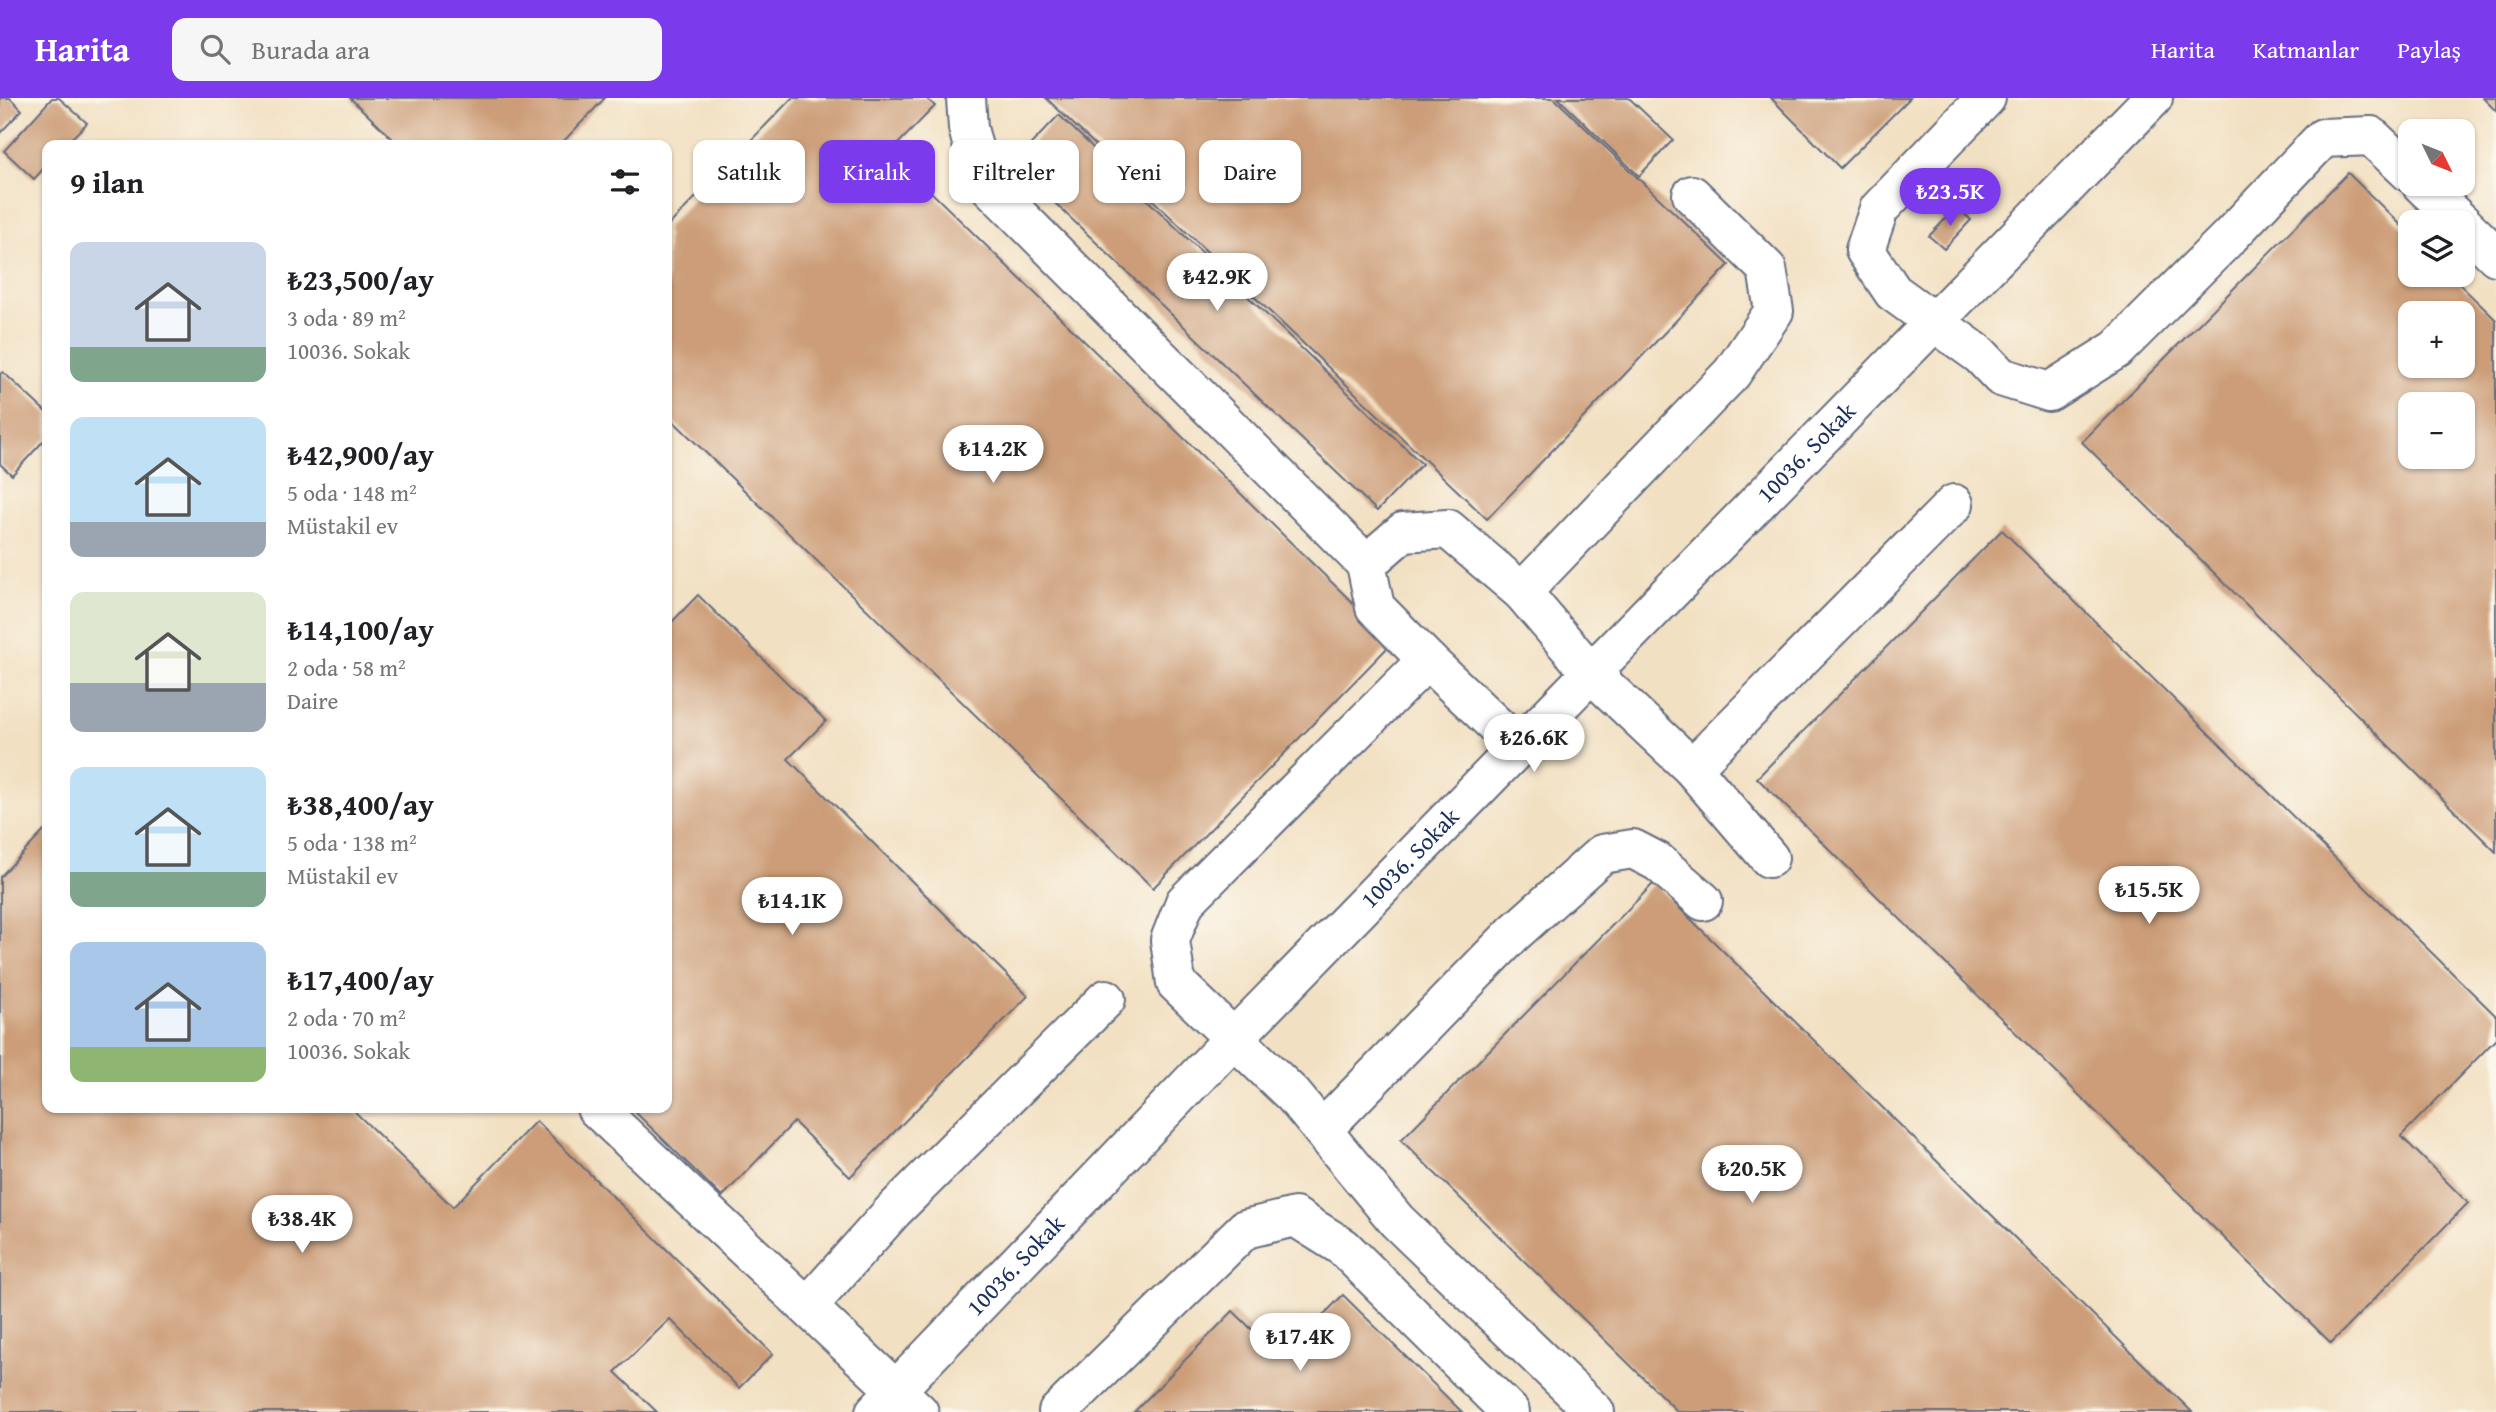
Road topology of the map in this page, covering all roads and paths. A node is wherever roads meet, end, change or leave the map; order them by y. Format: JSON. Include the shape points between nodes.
{"nodes":[{"id":1,"x":966,"y":98,"type":"edge"},
{"id":2,"x":1986,"y":98,"type":"edge"},
{"id":3,"x":2153,"y":98,"type":"edge"},
{"id":4,"x":2398,"y":162,"type":"edge"},
{"id":5,"x":1692,"y":195,"type":"dead end"},
{"id":6,"x":2434,"y":196,"type":"edge"},
{"id":7,"x":2448,"y":210,"type":"edge"},
{"id":8,"x":2475,"y":236,"type":"edge"},
{"id":9,"x":2496,"y":256,"type":"edge"},
{"id":10,"x":1934,"y":322,"type":"junction"},
{"id":11,"x":1954,"y":504,"type":"dead end"},
{"id":12,"x":1366,"y":564,"type":"junction"},
{"id":13,"x":1522,"y":592,"type":"junction"},
{"id":14,"x":1427,"y":660,"type":"junction"},
{"id":15,"x":1591,"y":674,"type":"junction"},
{"id":16,"x":1519,"y":747,"type":"junction"},
{"id":17,"x":1692,"y":768,"type":"junction"},
{"id":18,"x":1769,"y":858,"type":"dead end"},
{"id":19,"x":1703,"y":901,"type":"dead end"},
{"id":20,"x":1106,"y":999,"type":"dead end"},
{"id":21,"x":1234,"y":1038,"type":"junction"},
{"id":22,"x":601,"y":1113,"type":"edge"},
{"id":23,"x":1322,"y":1130,"type":"junction"},
{"id":24,"x":808,"y":1306,"type":"junction"},
{"id":25,"x":897,"y":1405,"type":"edge"},
{"id":26,"x":1058,"y":1412,"type":"edge"},
{"id":27,"x":1510,"y":1412,"type":"edge"},
{"id":28,"x":1595,"y":1412,"type":"edge"}],
"edges":[{"from":1,"to":12,"type":"street","via":[[968,128],[981,178]]},
{"from":2,"to":10,"type":"street","via":[[1879,209],[1865,250],[1893,292]]},
{"from":3,"to":10,"type":"street","name":"10036. Sokak"},
{"from":4,"to":10,"type":"street","via":[[2371,136],[2323,138],[2117,349],[2049,392],[2001,377],[1980,355]]},
{"from":5,"to":13,"type":"street","via":[[1768,269],[1774,311],[1732,373]]},
{"from":6,"to":7,"type":"street"},
{"from":8,"to":9,"type":"street"},
{"from":10,"to":15,"type":"street","name":"10036. Sokak"},
{"from":11,"to":17,"type":"street"},
{"from":12,"to":13,"type":"street","via":[[1403,533],[1448,529]]},
{"from":12,"to":14,"type":"street","via":[[1375,607]]},
{"from":13,"to":15,"type":"street"},
{"from":14,"to":16,"type":"street"},
{"from":14,"to":21,"type":"street","via":[[1185,902],[1170,940],[1176,983]]},
{"from":15,"to":16,"type":"street","name":"10036. Sokak"},
{"from":15,"to":17,"type":"street"},
{"from":16,"to":21,"type":"street","name":"10036. Sokak"},
{"from":17,"to":18,"type":"street"},
{"from":19,"to":23,"type":"street","via":[[1658,862],[1633,849],[1602,854],[1514,933]]},
{"from":20,"to":24,"type":"street","via":[[893,1211]]},
{"from":21,"to":23,"type":"street"},
{"from":21,"to":25,"type":"street","name":"10036. Sokak"},
{"from":22,"to":24,"type":"street"},
{"from":23,"to":28,"type":"street","via":[[1397,1221]]},
{"from":24,"to":25,"type":"street"},
{"from":26,"to":27,"type":"street","via":[[1245,1228],[1295,1217],[1343,1247]]}]}
